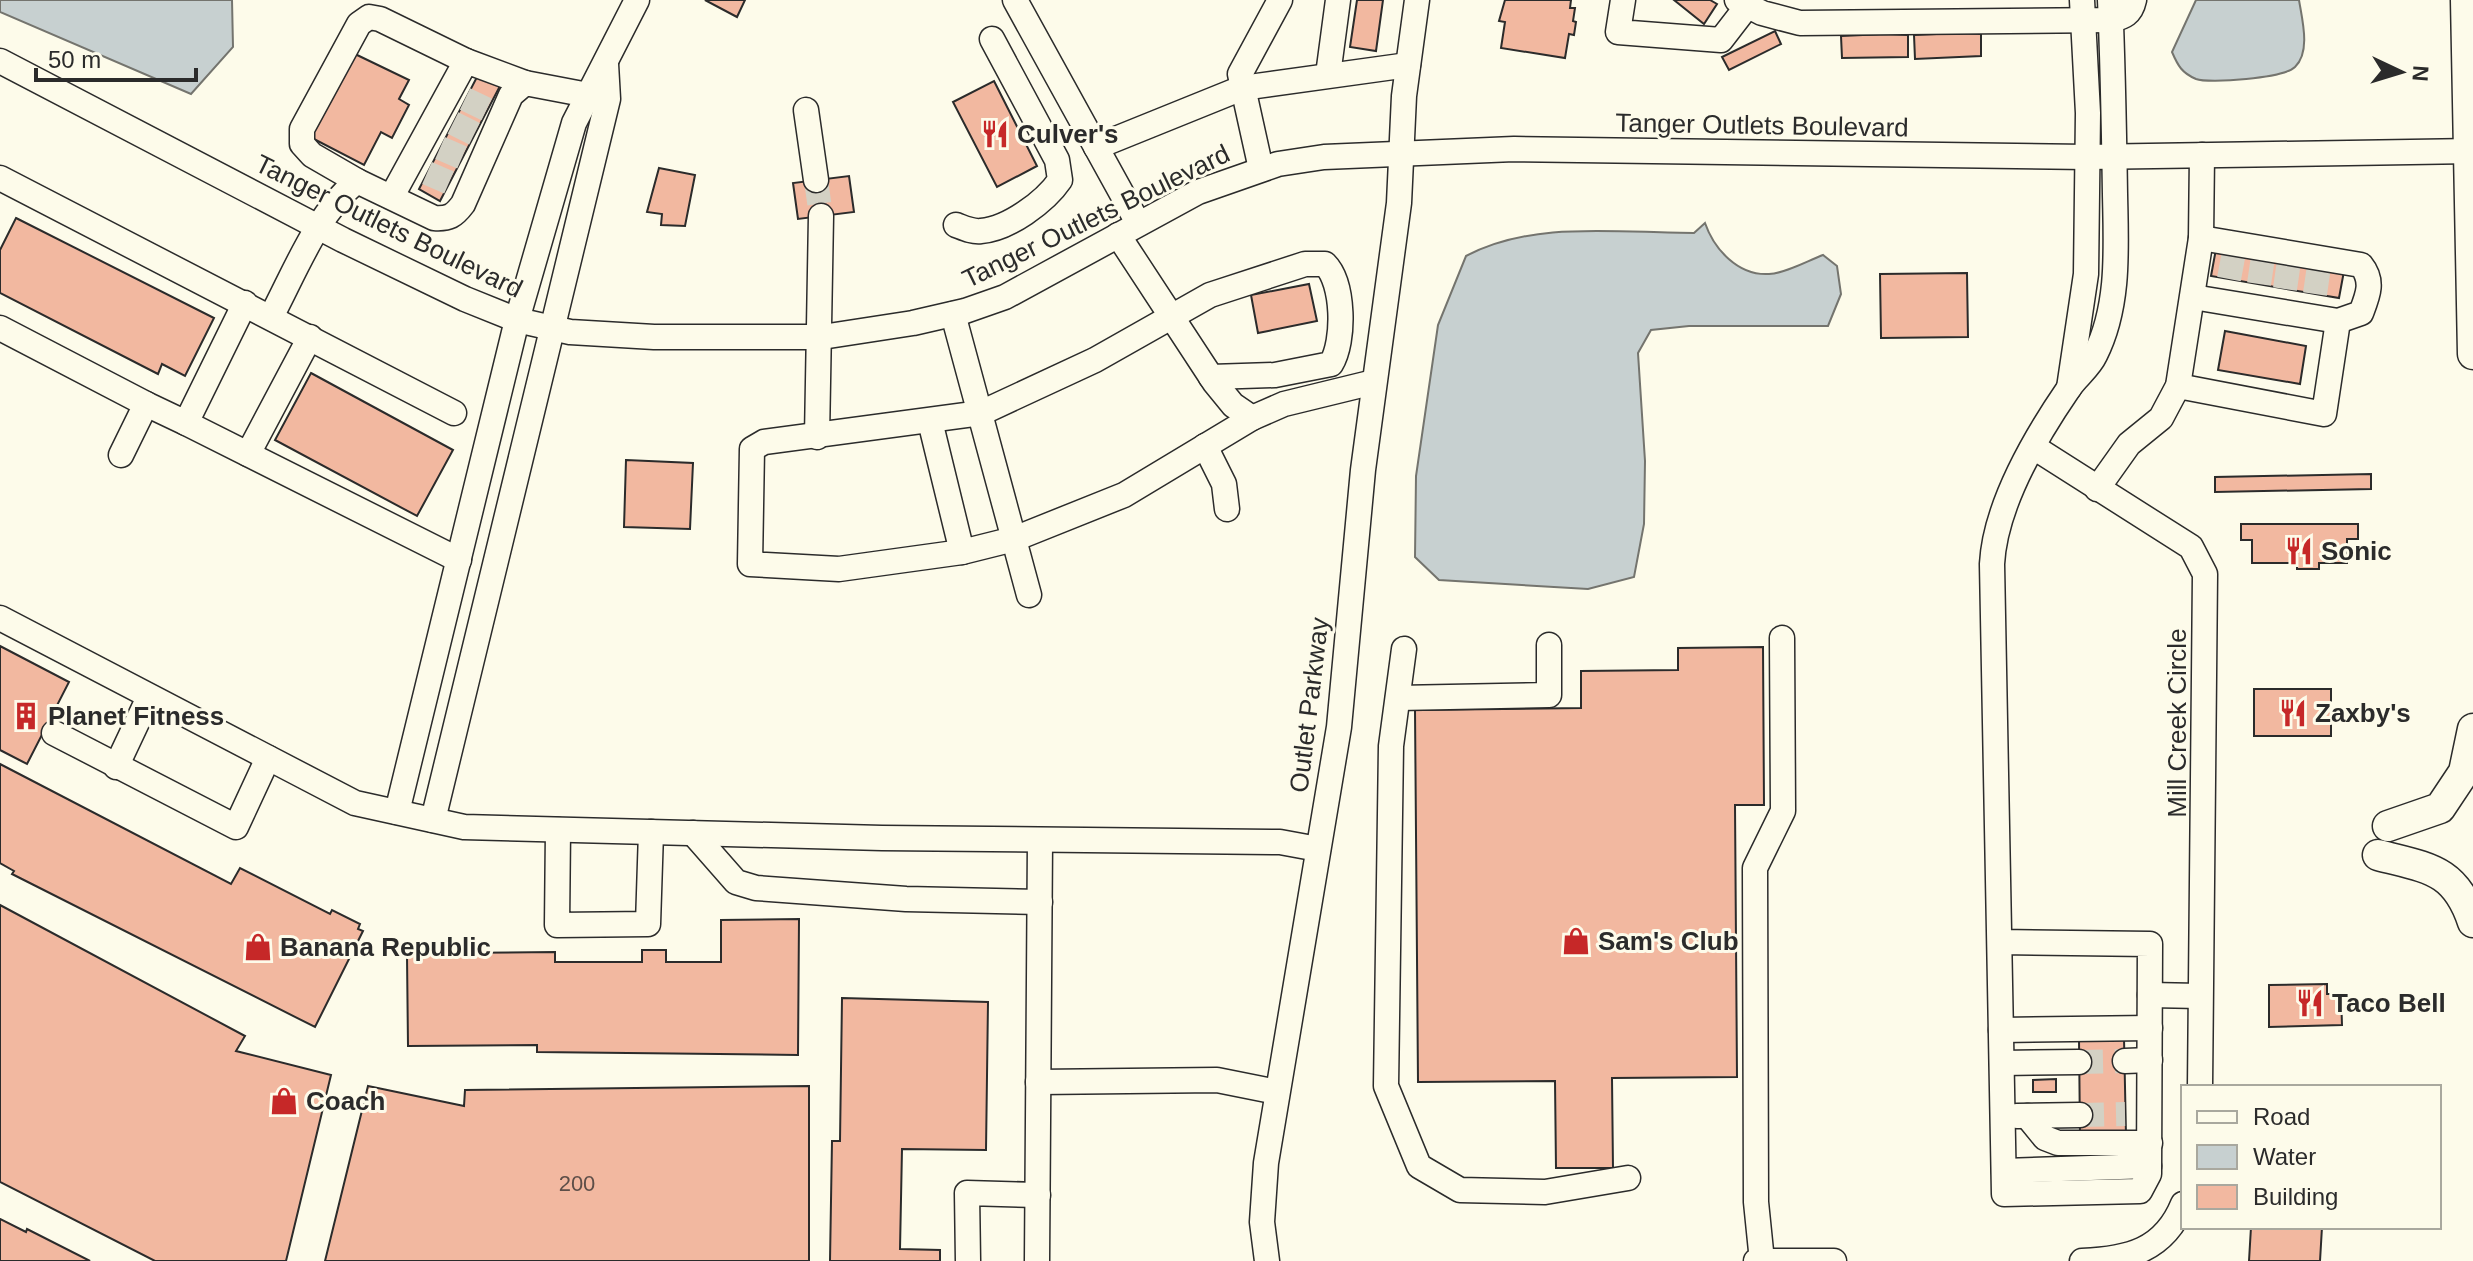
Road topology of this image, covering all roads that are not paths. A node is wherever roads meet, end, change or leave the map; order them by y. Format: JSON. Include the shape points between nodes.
{"nodes":[{"id":1,"x":637,"y":0,"type":"edge"},
{"id":2,"x":1015,"y":0,"type":"edge"},
{"id":3,"x":1280,"y":0,"type":"edge"},
{"id":4,"x":1338,"y":0,"type":"edge"},
{"id":5,"x":1417,"y":0,"type":"edge"},
{"id":6,"x":1623,"y":0,"type":"edge"},
{"id":7,"x":2134,"y":0,"type":"edge"},
{"id":8,"x":2466,"y":0,"type":"edge"},
{"id":9,"x":1742,"y":3,"type":"edge"},
{"id":10,"x":2110,"y":10,"type":"edge"},
{"id":11,"x":2083,"y":11,"type":"edge"},
{"id":12,"x":992,"y":39,"type":"dead end"},
{"id":13,"x":466,"y":61,"type":"junction"},
{"id":14,"x":606,"y":62,"type":"junction"},
{"id":15,"x":1408,"y":65,"type":"junction"},
{"id":16,"x":2,"y":66,"type":"edge"},
{"id":17,"x":1328,"y":75,"type":"junction"},
{"id":18,"x":525,"y":83,"type":"junction"},
{"id":19,"x":1242,"y":88,"type":"junction"},
{"id":20,"x":588,"y":95,"type":"junction"},
{"id":21,"x":806,"y":110,"type":"dead end"},
{"id":22,"x":1096,"y":147,"type":"junction"},
{"id":23,"x":2471,"y":152,"type":"edge"},
{"id":24,"x":1404,"y":153,"type":"junction"},
{"id":25,"x":2202,"y":155,"type":"junction"},
{"id":26,"x":2116,"y":156,"type":"junction"},
{"id":27,"x":2087,"y":157,"type":"junction"},
{"id":28,"x":1261,"y":169,"type":"junction"},
{"id":29,"x":0,"y":178,"type":"edge"},
{"id":30,"x":816,"y":180,"type":"tunnel mouth"},
{"id":31,"x":357,"y":181,"type":"junction"},
{"id":32,"x":392,"y":196,"type":"junction"},
{"id":33,"x":821,"y":216,"type":"tunnel mouth"},
{"id":34,"x":956,"y":225,"type":"dead end"},
{"id":35,"x":319,"y":227,"type":"junction"},
{"id":36,"x":1128,"y":229,"type":"junction"},
{"id":37,"x":2201,"y":238,"type":"junction"},
{"id":38,"x":2193,"y":297,"type":"junction"},
{"id":39,"x":245,"y":303,"type":"junction"},
{"id":40,"x":953,"y":314,"type":"junction"},
{"id":41,"x":1169,"y":316,"type":"junction"},
{"id":42,"x":271,"y":317,"type":"junction"},
{"id":43,"x":517,"y":320,"type":"junction"},
{"id":44,"x":2338,"y":321,"type":"junction"},
{"id":45,"x":0,"y":328,"type":"edge"},
{"id":46,"x":550,"y":328,"type":"junction"},
{"id":47,"x":310,"y":337,"type":"junction"},
{"id":48,"x":822,"y":337,"type":"junction"},
{"id":49,"x":2473,"y":354,"type":"edge"},
{"id":50,"x":1211,"y":377,"type":"junction"},
{"id":51,"x":1374,"y":382,"type":"junction"},
{"id":52,"x":2178,"y":386,"type":"junction"},
{"id":53,"x":2069,"y":388,"type":"junction"},
{"id":54,"x":146,"y":404,"type":"junction"},
{"id":55,"x":454,"y":413,"type":"dead end"},
{"id":56,"x":981,"y":413,"type":"junction"},
{"id":57,"x":1252,"y":418,"type":"junction"},
{"id":58,"x":930,"y":421,"type":"junction"},
{"id":59,"x":186,"y":423,"type":"junction"},
{"id":60,"x":817,"y":437,"type":"junction"},
{"id":61,"x":1205,"y":446,"type":"junction"},
{"id":62,"x":2035,"y":448,"type":"junction"},
{"id":63,"x":248,"y":454,"type":"junction"},
{"id":64,"x":121,"y":455,"type":"dead end"},
{"id":65,"x":2097,"y":489,"type":"junction"},
{"id":66,"x":1227,"y":509,"type":"dead end"},
{"id":67,"x":1014,"y":539,"type":"junction"},
{"id":68,"x":962,"y":552,"type":"junction"},
{"id":69,"x":459,"y":560,"type":"junction"},
{"id":70,"x":1029,"y":595,"type":"dead end"},
{"id":71,"x":0,"y":618,"type":"edge"},
{"id":72,"x":1782,"y":638,"type":"dead end"},
{"id":73,"x":1549,"y":645,"type":"dead end"},
{"id":74,"x":1404,"y":649,"type":"dead end"},
{"id":75,"x":149,"y":697,"type":"junction"},
{"id":76,"x":1398,"y":698,"type":"junction"},
{"id":77,"x":2473,"y":729,"type":"edge"},
{"id":78,"x":54,"y":733,"type":"dead end"},
{"id":79,"x":268,"y":758,"type":"junction"},
{"id":80,"x":116,"y":767,"type":"junction"},
{"id":81,"x":397,"y":812,"type":"junction"},
{"id":82,"x":433,"y":820,"type":"junction"},
{"id":83,"x":2388,"y":826,"type":"dead end"},
{"id":84,"x":558,"y":830,"type":"junction"},
{"id":85,"x":651,"y":832,"type":"junction"},
{"id":86,"x":693,"y":833,"type":"junction"},
{"id":87,"x":1040,"y":840,"type":"junction"},
{"id":88,"x":1318,"y":849,"type":"junction"},
{"id":89,"x":2378,"y":855,"type":"dead end"},
{"id":90,"x":1040,"y":902,"type":"junction"},
{"id":91,"x":2473,"y":922,"type":"edge"},
{"id":92,"x":2000,"y":942,"type":"junction"},
{"id":93,"x":2150,"y":995,"type":"junction"},
{"id":94,"x":2200,"y":996,"type":"junction"},
{"id":95,"x":2150,"y":1028,"type":"junction"},
{"id":96,"x":2001,"y":1030,"type":"junction"},
{"id":97,"x":2150,"y":1060,"type":"junction"},
{"id":98,"x":2125,"y":1061,"type":"tunnel mouth"},
{"id":99,"x":2079,"y":1062,"type":"tunnel mouth"},
{"id":100,"x":2002,"y":1063,"type":"junction"},
{"id":101,"x":1038,"y":1082,"type":"junction"},
{"id":102,"x":2200,"y":1085,"type":"edge"},
{"id":103,"x":1277,"y":1092,"type":"junction"},
{"id":104,"x":2150,"y":1113,"type":"junction"},
{"id":105,"x":2125,"y":1114,"type":"tunnel mouth"},
{"id":106,"x":2080,"y":1115,"type":"tunnel mouth"},
{"id":107,"x":2015,"y":1116,"type":"junction"},
{"id":108,"x":2150,"y":1154,"type":"junction"},
{"id":109,"x":1628,"y":1178,"type":"dead end"},
{"id":110,"x":1038,"y":1195,"type":"junction"},
{"id":111,"x":2181,"y":1209,"type":"edge"},
{"id":112,"x":968,"y":1261,"type":"edge"},
{"id":113,"x":1037,"y":1261,"type":"edge"},
{"id":114,"x":1267,"y":1261,"type":"edge"},
{"id":115,"x":1760,"y":1261,"type":"edge"},
{"id":116,"x":1834,"y":1261,"type":"edge"},
{"id":117,"x":2082,"y":1261,"type":"edge"}],
"edges":[{"from":1,"to":14,"type":"street"},
{"from":2,"to":22,"type":"street"},
{"from":3,"to":19,"type":"street","via":[[1240,74]]},
{"from":4,"to":17,"type":"street"},
{"from":5,"to":15,"type":"street","name":"Outlet Parkway"},
{"from":6,"to":9,"type":"street","via":[[1618,32],[1721,40]]},
{"from":7,"to":10,"type":"street","via":[[2123,17]]},
{"from":8,"to":23,"type":"main road"},
{"from":9,"to":11,"type":"street","via":[[1800,23]]},
{"from":10,"to":11,"type":"street"},
{"from":10,"to":26,"type":"street"},
{"from":11,"to":27,"type":"street"},
{"from":12,"to":34,"type":"street","via":[[1057,160],[1060,180],[1049,196],[993,229],[977,232]]},
{"from":13,"to":18,"type":"street"},
{"from":13,"to":31,"type":"street","via":[[380,19],[369,17],[359,24],[302,129],[302,144],[312,155]]},
{"from":13,"to":32,"type":"street","via":[[457,95],[418,169]]},
{"from":14,"to":20,"type":"street"},
{"from":14,"to":46,"type":"street","via":[[608,99]]},
{"from":15,"to":17,"type":"street"},
{"from":15,"to":24,"type":"street","name":"Outlet Parkway"},
{"from":16,"to":35,"type":"street","name":"Tanger Outlets Boulevard"},
{"from":17,"to":19,"type":"street"},
{"from":18,"to":20,"type":"street"},
{"from":18,"to":32,"type":"street","via":[[495,114],[459,188],[455,215],[434,218]]},
{"from":19,"to":22,"type":"street"},
{"from":19,"to":28,"type":"street"},
{"from":20,"to":43,"type":"street","via":[[574,123]]},
{"from":21,"to":30,"type":"street"},
{"from":22,"to":36,"type":"street"},
{"from":23,"to":25,"type":"street"},
{"from":23,"to":49,"type":"main road"},
{"from":24,"to":27,"type":"street","name":"Tanger Outlets Boulevard","via":[[1514,149]]},
{"from":24,"to":28,"type":"street","name":"Tanger Outlets Boulevard","via":[[1324,157]]},
{"from":24,"to":51,"type":"street","name":"Outlet Parkway"},
{"from":25,"to":26,"type":"street","name":"Tanger Outlets Boulevard"},
{"from":25,"to":37,"type":"street"},
{"from":26,"to":27,"type":"street","name":"Tanger Outlets Boulevard"},
{"from":26,"to":53,"type":"street","via":[[2111,305],[2095,357]]},
{"from":27,"to":53,"type":"street","via":[[2086,274]]},
{"from":28,"to":36,"type":"street","name":"Tanger Outlets Boulevard","via":[[1198,192]]},
{"from":29,"to":39,"type":"street"},
{"from":31,"to":32,"type":"street"},
{"from":31,"to":35,"type":"street"},
{"from":33,"to":48,"type":"street"},
{"from":35,"to":42,"type":"street"},
{"from":35,"to":43,"type":"street","name":"Tanger Outlets Boulevard"},
{"from":36,"to":40,"type":"street","name":"Tanger Outlets Boulevard","via":[[1005,297]]},
{"from":36,"to":41,"type":"street"},
{"from":37,"to":38,"type":"street"},
{"from":37,"to":44,"type":"street","via":[[2234,248],[2361,265],[2369,275],[2361,313]]},
{"from":38,"to":44,"type":"street","via":[[2227,291],[2283,300],[2313,305]]},
{"from":38,"to":52,"type":"street"},
{"from":39,"to":42,"type":"street"},
{"from":39,"to":59,"type":"street"},
{"from":40,"to":48,"type":"street","name":"Tanger Outlets Boulevard"},
{"from":40,"to":56,"type":"street"},
{"from":41,"to":50,"type":"street"},
{"from":41,"to":50,"type":"street","via":[[1210,295],[1305,264],[1325,264],[1336,275],[1338,353],[1331,364],[1275,375]]},
{"from":41,"to":56,"type":"street","via":[[1095,360]]},
{"from":42,"to":47,"type":"street"},
{"from":43,"to":46,"type":"street","name":"Tanger Outlets Boulevard"},
{"from":43,"to":69,"type":"street"},
{"from":44,"to":52,"type":"street","via":[[2324,414]]},
{"from":45,"to":54,"type":"street"},
{"from":46,"to":48,"type":"street","name":"Tanger Outlets Boulevard","via":[[654,337]]},
{"from":46,"to":82,"type":"street"},
{"from":47,"to":55,"type":"street"},
{"from":47,"to":63,"type":"street"},
{"from":48,"to":60,"type":"street"},
{"from":50,"to":57,"type":"street","via":[[1233,405]]},
{"from":51,"to":57,"type":"street","via":[[1284,404]]},
{"from":51,"to":88,"type":"street","name":"Outlet Parkway","via":[[1339,727]]},
{"from":52,"to":65,"type":"street","via":[[2161,418],[2129,444]]},
{"from":53,"to":62,"type":"street"},
{"from":54,"to":59,"type":"street"},
{"from":54,"to":64,"type":"street"},
{"from":56,"to":58,"type":"street"},
{"from":56,"to":67,"type":"street"},
{"from":57,"to":61,"type":"street"},
{"from":58,"to":60,"type":"street"},
{"from":58,"to":68,"type":"street"},
{"from":59,"to":63,"type":"street"},
{"from":60,"to":68,"type":"street","via":[[764,442],[752,449],[750,564],[839,569]]},
{"from":61,"to":66,"type":"street","via":[[1224,484]]},
{"from":61,"to":67,"type":"street","via":[[1124,495]]},
{"from":62,"to":65,"type":"street","name":"Mill Creek Circle"},
{"from":62,"to":92,"type":"street","via":[[2007,495],[1993,538]]},
{"from":63,"to":69,"type":"street"},
{"from":65,"to":94,"type":"street","name":"Mill Creek Circle","via":[[2191,547],[2205,574]]},
{"from":67,"to":68,"type":"street"},
{"from":67,"to":70,"type":"street"},
{"from":69,"to":81,"type":"street"},
{"from":71,"to":75,"type":"street"},
{"from":72,"to":115,"type":"street","via":[[1783,811],[1755,868]]},
{"from":73,"to":76,"type":"street","via":[[1549,695]]},
{"from":74,"to":76,"type":"street"},
{"from":75,"to":79,"type":"street"},
{"from":75,"to":80,"type":"street"},
{"from":76,"to":109,"type":"street","via":[[1391,746],[1386,1086],[1419,1166],[1460,1190],[1545,1192]]},
{"from":77,"to":83,"type":"main road","via":[[2464,772],[2440,808]]},
{"from":78,"to":80,"type":"street"},
{"from":79,"to":80,"type":"street","via":[[236,827]]},
{"from":79,"to":81,"type":"street","via":[[355,803]]},
{"from":81,"to":82,"type":"street"},
{"from":82,"to":84,"type":"street","via":[[464,827]]},
{"from":84,"to":85,"type":"street"},
{"from":84,"to":85,"type":"street","via":[[557,925],[648,924]]},
{"from":85,"to":86,"type":"street"},
{"from":86,"to":87,"type":"street"},
{"from":86,"to":90,"type":"street","via":[[736,882],[756,888]]},
{"from":87,"to":88,"type":"street","via":[[1280,842]]},
{"from":87,"to":90,"type":"street"},
{"from":88,"to":103,"type":"street","name":"Outlet Parkway"},
{"from":89,"to":91,"type":"main road","via":[[2441,872],[2467,905]]},
{"from":90,"to":101,"type":"street"},
{"from":92,"to":93,"type":"street","via":[[2150,944]]},
{"from":92,"to":96,"type":"street"},
{"from":93,"to":94,"type":"street"},
{"from":93,"to":95,"type":"street"},
{"from":94,"to":102,"type":"street","name":"Mill Creek Circle"},
{"from":95,"to":96,"type":"street"},
{"from":95,"to":97,"type":"street"},
{"from":96,"to":100,"type":"street"},
{"from":97,"to":98,"type":"street"},
{"from":97,"to":104,"type":"street"},
{"from":99,"to":100,"type":"street"},
{"from":100,"to":107,"type":"street"},
{"from":101,"to":103,"type":"street","via":[[1217,1080]]},
{"from":101,"to":110,"type":"street"},
{"from":103,"to":114,"type":"street","name":"Outlet Parkway","via":[[1262,1222]]},
{"from":104,"to":105,"type":"street"},
{"from":104,"to":108,"type":"street"},
{"from":106,"to":107,"type":"street"},
{"from":107,"to":108,"type":"street","via":[[2058,1143]]},
{"from":107,"to":108,"type":"street","via":[[2004,1194],[2140,1191],[2149,1174]]},
{"from":110,"to":112,"type":"street","via":[[967,1193]]},
{"from":110,"to":113,"type":"street"},
{"from":111,"to":117,"type":"street","via":[[2153,1244],[2121,1259]]},
{"from":115,"to":116,"type":"street"}]}
